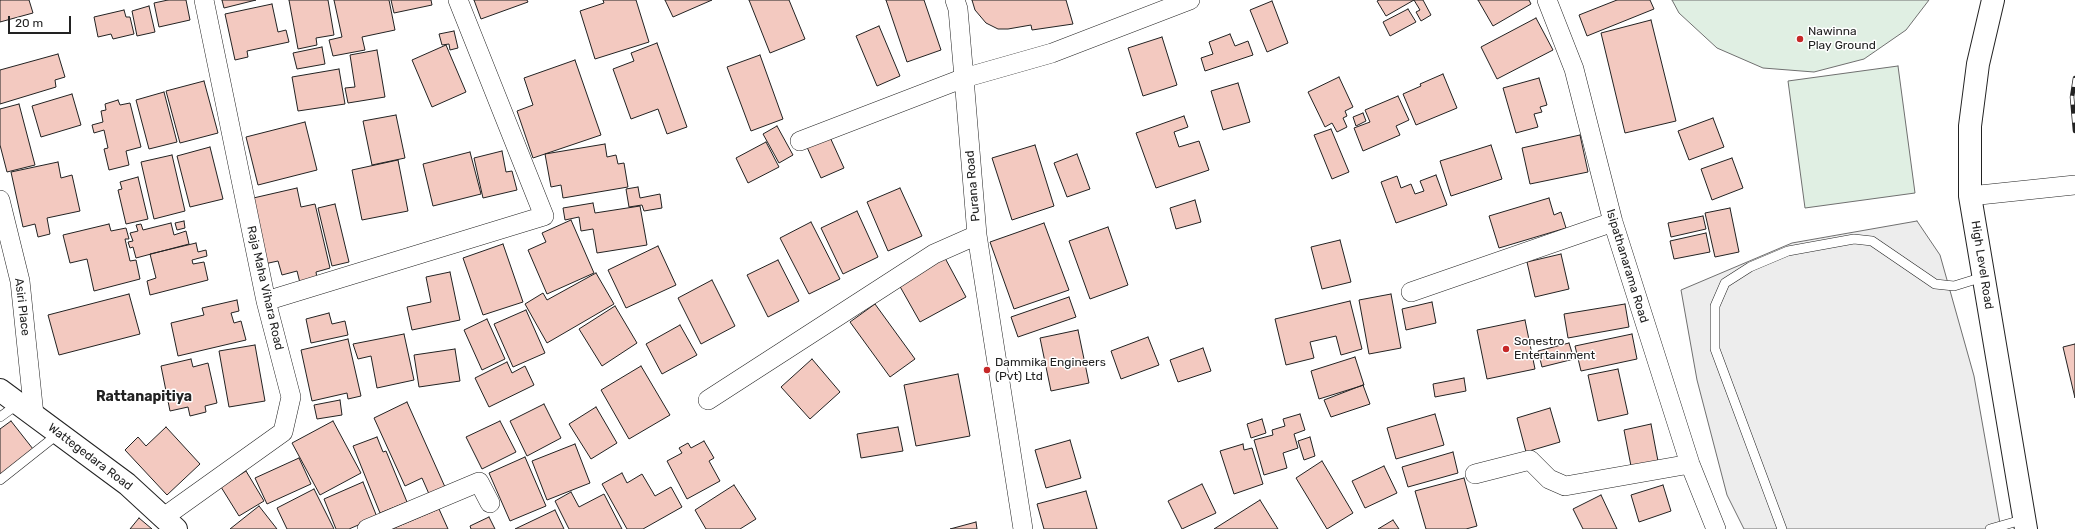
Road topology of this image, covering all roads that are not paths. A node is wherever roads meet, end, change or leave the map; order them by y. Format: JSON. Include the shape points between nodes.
{"nodes":[{"id":1,"x":204,"y":0,"type":"edge"},
{"id":2,"x":458,"y":0,"type":"edge"},
{"id":3,"x":955,"y":0,"type":"edge"},
{"id":4,"x":1190,"y":0,"type":"edge"},
{"id":5,"x":1547,"y":0,"type":"edge"},
{"id":6,"x":1993,"y":0,"type":"edge"},
{"id":7,"x":964,"y":78,"type":"junction"},
{"id":8,"x":800,"y":142,"type":"dead end"},
{"id":9,"x":2075,"y":185,"type":"edge"},
{"id":10,"x":1970,"y":196,"type":"junction"},
{"id":11,"x":0,"y":200,"type":"edge"},
{"id":12,"x":1613,"y":222,"type":"junction"},
{"id":13,"x":977,"y":236,"type":"junction"},
{"id":14,"x":1983,"y":277,"type":"junction"},
{"id":15,"x":1411,"y":292,"type":"dead end"},
{"id":16,"x":266,"y":301,"type":"junction"},
{"id":17,"x":0,"y":390,"type":"edge"},
{"id":18,"x":708,"y":400,"type":"dead end"},
{"id":19,"x":27,"y":409,"type":"junction"},
{"id":20,"x":0,"y":417,"type":"edge"},
{"id":21,"x":58,"y":434,"type":"junction"},
{"id":22,"x":1690,"y":464,"type":"junction"},
{"id":23,"x":1475,"y":474,"type":"dead end"},
{"id":24,"x":0,"y":480,"type":"edge"},
{"id":25,"x":490,"y":503,"type":"dead end"},
{"id":26,"x":170,"y":523,"type":"edge"},
{"id":27,"x":2026,"y":524,"type":"edge"},
{"id":28,"x":367,"y":529,"type":"edge"},
{"id":29,"x":1023,"y":529,"type":"edge"},
{"id":30,"x":1716,"y":529,"type":"edge"},
{"id":31,"x":1782,"y":529,"type":"edge"},
{"id":32,"x":1990,"y":529,"type":"edge"}],
"edges":[{"from":1,"to":16,"type":"street","name":"Raja Maha Vihara Road"},
{"from":2,"to":16,"type":"street","via":[[544,216]]},
{"from":3,"to":7,"type":"street","name":"Purana Road"},
{"from":4,"to":7,"type":"street","via":[[1052,52]]},
{"from":5,"to":12,"type":"street","name":"Isipathanarama Road","via":[[1574,68]]},
{"from":6,"to":10,"type":"main road","name":"High Level Road","via":[[1978,64],[1970,126]]},
{"from":7,"to":8,"type":"street"},
{"from":7,"to":13,"type":"street","name":"Purana Road"},
{"from":9,"to":10,"type":"street"},
{"from":10,"to":14,"type":"main road","name":"High Level Road"},
{"from":11,"to":19,"type":"street","name":"Asiri Place","via":[[20,281]]},
{"from":12,"to":15,"type":"street"},
{"from":12,"to":22,"type":"street","name":"Isipathanarama Road"},
{"from":13,"to":18,"type":"street","via":[[934,254]]},
{"from":13,"to":29,"type":"street","name":"Purana Road"},
{"from":14,"to":27,"type":"main road","name":"High Level Road"},
{"from":14,"to":31,"type":"lane","via":[[1954,286],[1935,284],[1872,241],[1854,239],[1788,251],[1750,267],[1725,283],[1715,306],[1715,349]]},
{"from":16,"to":26,"type":"street","name":"Raja Maha Vihara Road","via":[[291,397],[283,432]]},
{"from":17,"to":19,"type":"main road","name":"Wattegedara Road"},
{"from":19,"to":20,"type":"lane"},
{"from":19,"to":21,"type":"main road","name":"Wattegedara Road"},
{"from":21,"to":24,"type":"lane"},
{"from":21,"to":26,"type":"main road","name":"Wattegedara Road","via":[[128,484]]},
{"from":22,"to":23,"type":"street","via":[[1565,486],[1549,479],[1530,460]]},
{"from":22,"to":30,"type":"street","name":"Isipathanarama Road"},
{"from":25,"to":28,"type":"street","via":[[479,482]]},
{"from":27,"to":32,"type":"lane"}]}
